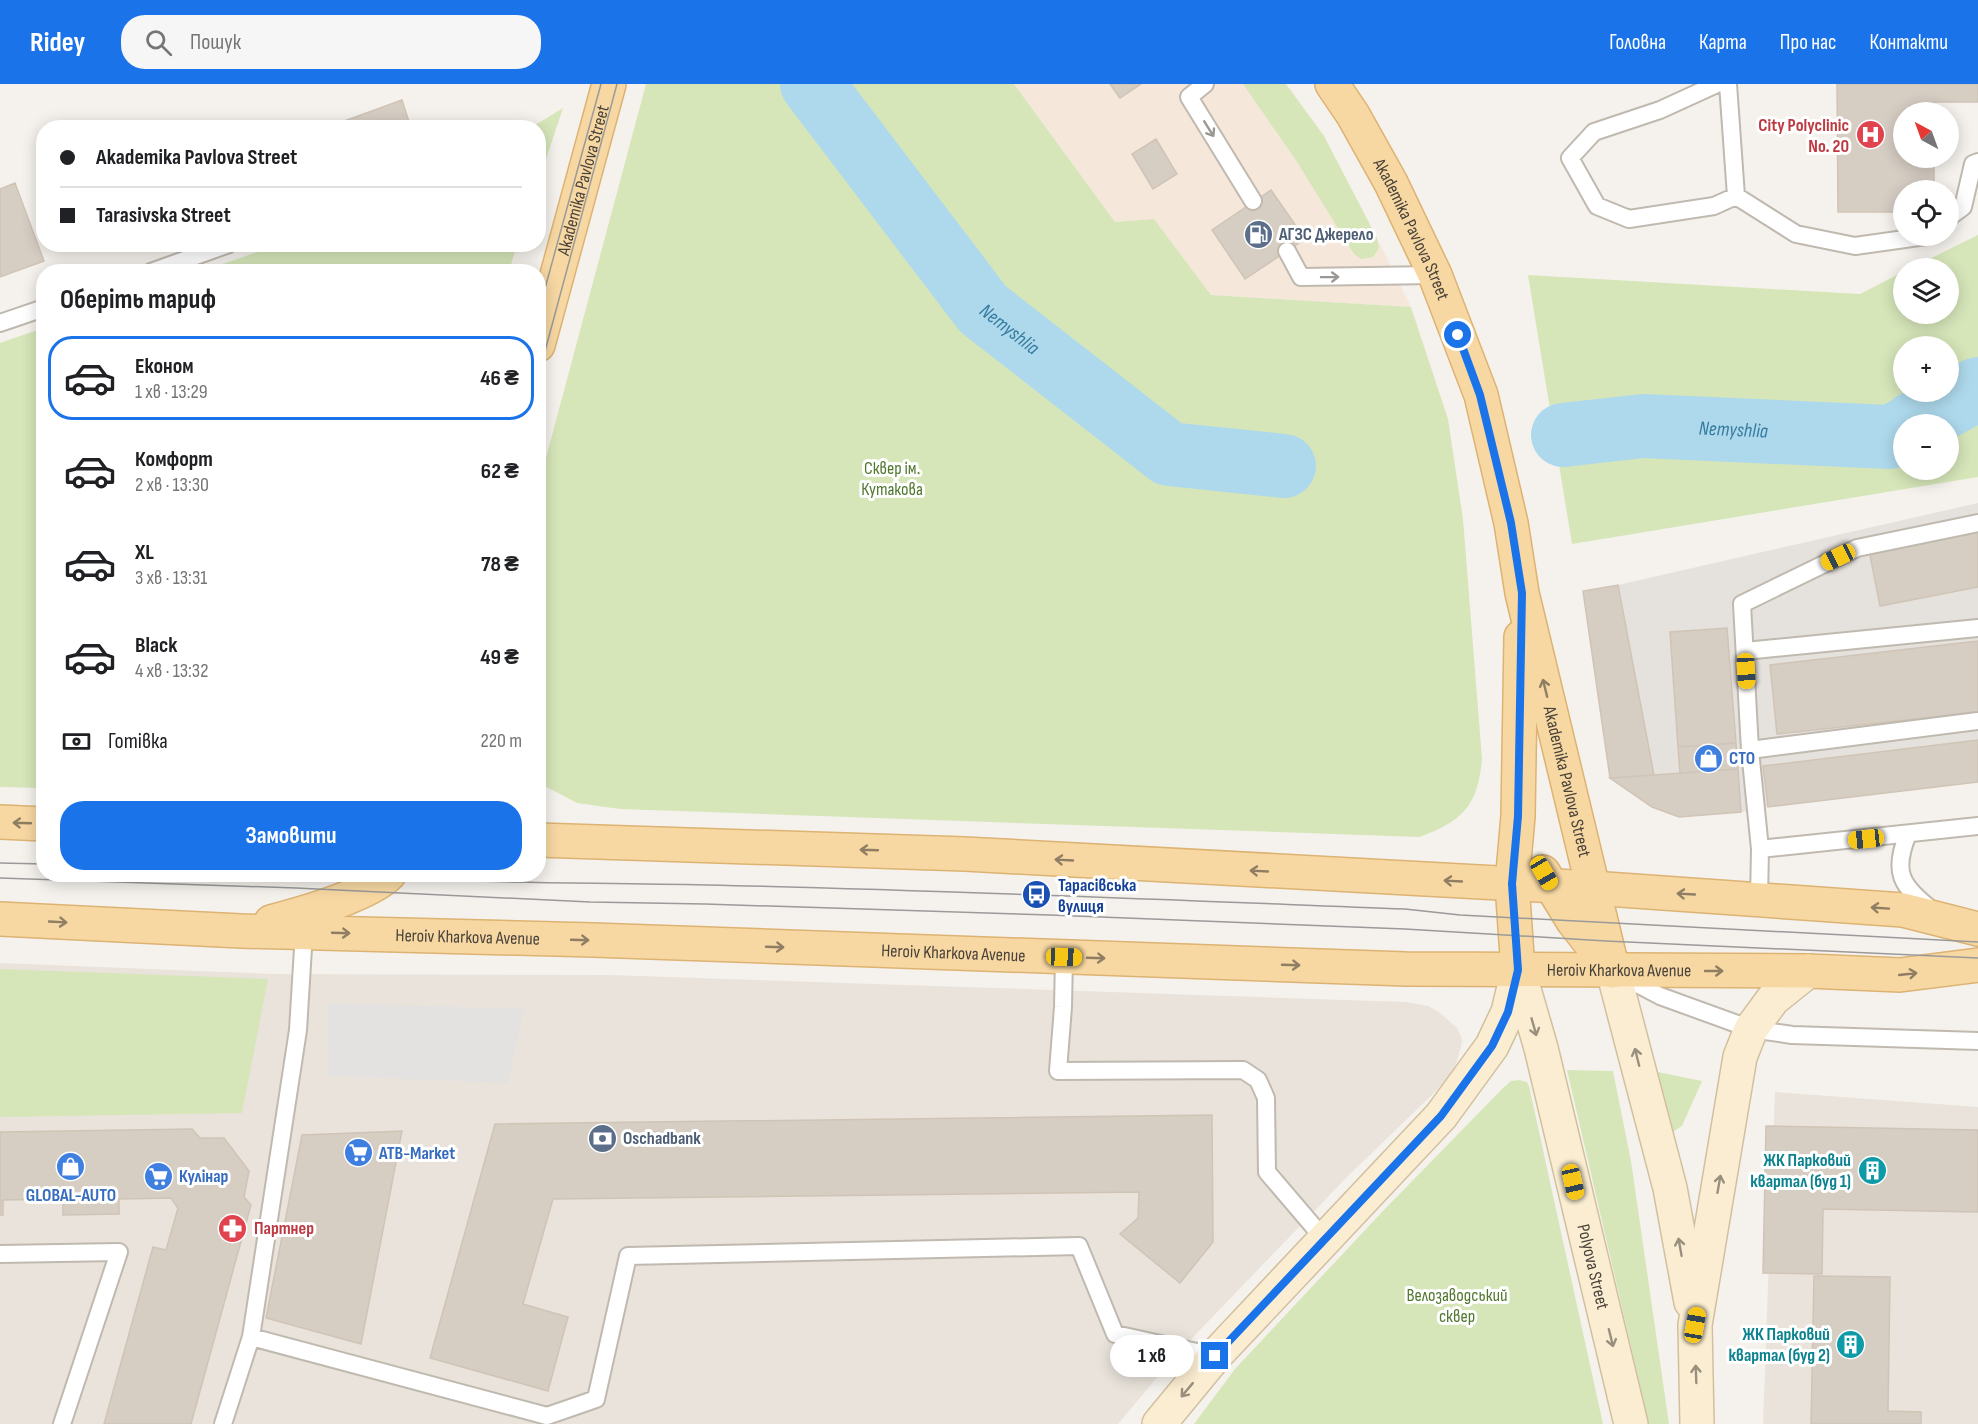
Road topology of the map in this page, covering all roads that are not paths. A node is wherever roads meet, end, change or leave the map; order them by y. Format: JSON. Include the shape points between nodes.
{"nodes":[{"id":1,"x":609,"y":84,"type":"edge"},
{"id":2,"x":1205,"y":84,"type":"edge"},
{"id":3,"x":1332,"y":84,"type":"edge"},
{"id":4,"x":1717,"y":84,"type":"edge"},
{"id":5,"x":1728,"y":84,"type":"edge"},
{"id":6,"x":1978,"y":162,"type":"edge"},
{"id":7,"x":1736,"y":196,"type":"junction"},
{"id":8,"x":1253,"y":201,"type":"dead end"},
{"id":9,"x":1959,"y":210,"type":"edge"},
{"id":10,"x":1893,"y":241,"type":"edge"},
{"id":11,"x":1287,"y":251,"type":"dead end"},
{"id":12,"x":207,"y":252,"type":"edge"},
{"id":13,"x":173,"y":264,"type":"edge"},
{"id":14,"x":1435,"y":275,"type":"junction"},
{"id":15,"x":36,"y":312,"type":"edge"},
{"id":16,"x":546,"y":316,"type":"edge"},
{"id":17,"x":0,"y":324,"type":"edge"},
{"id":18,"x":1978,"y":523,"type":"edge"},
{"id":19,"x":1522,"y":593,"type":"junction"},
{"id":20,"x":1978,"y":628,"type":"edge"},
{"id":21,"x":1745,"y":651,"type":"junction"},
{"id":22,"x":1978,"y":721,"type":"edge"},
{"id":23,"x":1750,"y":750,"type":"junction"},
{"id":24,"x":1518,"y":816,"type":"junction"},
{"id":25,"x":0,"y":822,"type":"edge"},
{"id":26,"x":36,"y":824,"type":"edge"},
{"id":27,"x":1978,"y":826,"type":"edge"},
{"id":28,"x":1908,"y":834,"type":"junction"},
{"id":29,"x":546,"y":840,"type":"edge"},
{"id":30,"x":1760,"y":849,"type":"junction"},
{"id":31,"x":376,"y":882,"type":"edge"},
{"id":32,"x":1512,"y":884,"type":"junction"},
{"id":33,"x":1551,"y":886,"type":"junction"},
{"id":34,"x":1592,"y":888,"type":"junction"},
{"id":35,"x":1759,"y":899,"type":"junction"},
{"id":36,"x":0,"y":919,"type":"edge"},
{"id":37,"x":1944,"y":920,"type":"junction"},
{"id":38,"x":1978,"y":929,"type":"edge"},
{"id":39,"x":241,"y":931,"type":"junction"},
{"id":40,"x":304,"y":932,"type":"junction"},
{"id":41,"x":1064,"y":957,"type":"junction"},
{"id":42,"x":1978,"y":965,"type":"edge"},
{"id":43,"x":1518,"y":970,"type":"junction"},
{"id":44,"x":1613,"y":971,"type":"junction"},
{"id":45,"x":1808,"y":971,"type":"junction"},
{"id":46,"x":1751,"y":1029,"type":"junction"},
{"id":47,"x":1978,"y":1041,"type":"edge"},
{"id":48,"x":1325,"y":1240,"type":"junction"},
{"id":49,"x":0,"y":1254,"type":"edge"},
{"id":50,"x":1695,"y":1325,"type":"junction"},
{"id":51,"x":251,"y":1337,"type":"junction"},
{"id":52,"x":1215,"y":1356,"type":"junction"},
{"id":53,"x":62,"y":1424,"type":"edge"},
{"id":54,"x":223,"y":1424,"type":"edge"},
{"id":55,"x":1159,"y":1424,"type":"edge"},
{"id":56,"x":1631,"y":1424,"type":"edge"},
{"id":57,"x":1697,"y":1424,"type":"edge"}],
"edges":[{"from":1,"to":16,"type":"main road","name":"Akademika Pavlova Street"},
{"from":2,"to":8,"type":"lane","one_way":true,"via":[[1189,97]]},
{"from":3,"to":14,"type":"main road","name":"Akademika Pavlova Street","via":[[1391,183]]},
{"from":4,"to":7,"type":"lane","via":[[1659,110],[1594,132],[1570,158],[1597,206],[1629,219],[1714,206]]},
{"from":5,"to":7,"type":"lane"},
{"from":6,"to":9,"type":"lane","via":[[1973,164]]},
{"from":7,"to":10,"type":"lane","via":[[1796,234],[1855,246]]},
{"from":11,"to":14,"type":"lane","one_way":true,"via":[[1301,278]]},
{"from":12,"to":13,"type":"lane"},
{"from":14,"to":19,"type":"main road","name":"Akademika Pavlova Street","via":[[1480,395],[1511,523]]},
{"from":15,"to":17,"type":"lane"},
{"from":18,"to":21,"type":"lane","via":[[1857,548],[1742,604]]},
{"from":19,"to":24,"type":"main road","name":"Akademika Pavlova Street"},
{"from":34,"to":19,"type":"main road","name":"Akademika Pavlova Street","one_way":true},
{"from":20,"to":21,"type":"lane"},
{"from":21,"to":23,"type":"lane"},
{"from":22,"to":23,"type":"lane"},
{"from":23,"to":30,"type":"lane"},
{"from":24,"to":32,"type":"main road","name":"Akademika Pavlova Street"},
{"from":24,"to":33,"type":"main road"},
{"from":26,"to":25,"type":"main road","one_way":true},
{"from":27,"to":28,"type":"lane"},
{"from":28,"to":30,"type":"lane"},
{"from":28,"to":37,"type":"lane","via":[[1899,855],[1900,873],[1911,891]]},
{"from":32,"to":29,"type":"main road","one_way":true,"via":[[964,854]]},
{"from":30,"to":35,"type":"lane"},
{"from":31,"to":39,"type":"main road","via":[[330,904]]},
{"from":32,"to":33,"type":"main road"},
{"from":32,"to":43,"type":"main road","name":"Akademika Pavlova Street"},
{"from":33,"to":34,"type":"main road"},
{"from":33,"to":44,"type":"main road"},
{"from":35,"to":34,"type":"main road","one_way":true},
{"from":34,"to":44,"type":"main road","name":"Akademika Pavlova Street"},
{"from":37,"to":35,"type":"main road","one_way":true,"via":[[1903,910]]},
{"from":36,"to":39,"type":"main road","name":"Heroiv Kharkova Avenue","one_way":true},
{"from":37,"to":38,"type":"main road"},
{"from":39,"to":40,"type":"main road","name":"Heroiv Kharkova Avenue"},
{"from":40,"to":41,"type":"main road","name":"Heroiv Kharkova Avenue","one_way":true},
{"from":40,"to":51,"type":"lane","via":[[298,1030]]},
{"from":41,"to":43,"type":"main road","name":"Heroiv Kharkova Avenue","one_way":true},
{"from":41,"to":48,"type":"lane","via":[[1058,1071],[1243,1071],[1258,1080],[1266,1098],[1267,1172]]},
{"from":45,"to":42,"type":"main road","name":"Heroiv Kharkova Avenue","one_way":true,"via":[[1900,975]]},
{"from":43,"to":44,"type":"main road","name":"Heroiv Kharkova Avenue"},
{"from":43,"to":48,"type":"main road","via":[[1508,1012],[1492,1046],[1441,1116]]},
{"from":43,"to":56,"type":"main road","name":"Polyova Street","one_way":true,"via":[[1541,1048]]},
{"from":44,"to":45,"type":"main road","name":"Heroiv Kharkova Avenue","one_way":true},
{"from":44,"to":46,"type":"lane","via":[[1660,996]]},
{"from":50,"to":44,"type":"main road","one_way":true,"via":[[1670,1188]]},
{"from":45,"to":46,"type":"main road","via":[[1773,999]]},
{"from":46,"to":47,"type":"lane","via":[[1792,1035]]},
{"from":50,"to":46,"type":"main road","one_way":true,"via":[[1740,1058]]},
{"from":48,"to":52,"type":"main road"},
{"from":49,"to":53,"type":"lane","via":[[119,1252]]},
{"from":57,"to":50,"type":"main road","one_way":true},
{"from":51,"to":52,"type":"lane","via":[[547,1416],[596,1399],[628,1256],[1079,1246],[1115,1334]]},
{"from":51,"to":54,"type":"lane"},
{"from":52,"to":55,"type":"main road","one_way":true}]}
